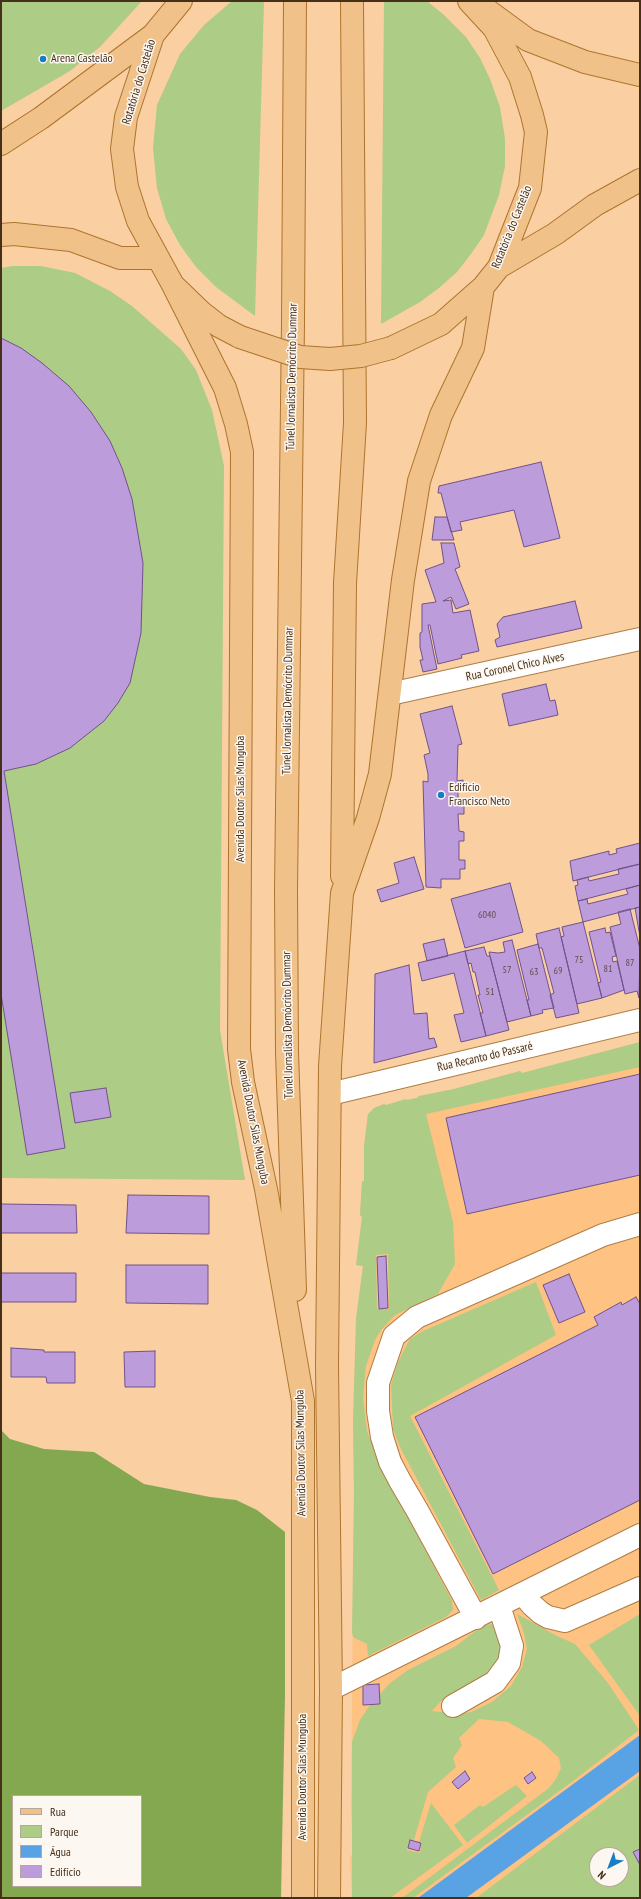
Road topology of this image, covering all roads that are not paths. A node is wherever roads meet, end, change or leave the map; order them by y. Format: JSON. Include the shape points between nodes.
{"nodes":[{"id":1,"x":181,"y":1,"type":"edge"},
{"id":2,"x":294,"y":1,"type":"edge"},
{"id":3,"x":352,"y":1,"type":"edge"},
{"id":4,"x":469,"y":1,"type":"edge"},
{"id":5,"x":475,"y":1,"type":"edge"},
{"id":6,"x":154,"y":35,"type":"junction"},
{"id":7,"x":640,"y":75,"type":"edge"},
{"id":8,"x":1,"y":144,"type":"edge"},
{"id":9,"x":640,"y":180,"type":"edge"},
{"id":10,"x":1,"y":235,"type":"edge"},
{"id":11,"x":157,"y":258,"type":"junction"},
{"id":12,"x":499,"y":267,"type":"junction"},
{"id":13,"x":173,"y":285,"type":"junction"},
{"id":14,"x":483,"y":287,"type":"junction"},
{"id":15,"x":640,"y":639,"type":"edge"},
{"id":16,"x":390,"y":694,"type":"junction"},
{"id":17,"x":342,"y":893,"type":"junction"},
{"id":18,"x":640,"y":1020,"type":"edge"},
{"id":19,"x":330,"y":1094,"type":"junction"},
{"id":20,"x":640,"y":1224,"type":"edge"},
{"id":21,"x":303,"y":1401,"type":"junction"},
{"id":22,"x":640,"y":1535,"type":"edge"},
{"id":23,"x":640,"y":1588,"type":"edge"},
{"id":24,"x":523,"y":1594,"type":"junction"},
{"id":25,"x":499,"y":1606,"type":"junction"},
{"id":26,"x":476,"y":1618,"type":"junction"},
{"id":27,"x":331,"y":1689,"type":"junction"},
{"id":28,"x":453,"y":1706,"type":"dead end"},
{"id":29,"x":303,"y":1898,"type":"edge"},
{"id":30,"x":329,"y":1898,"type":"edge"}],
"edges":[{"from":1,"to":6,"type":"main road","name":"Rotatória do Castelão"},
{"from":2,"to":21,"type":"main road","name":"Túnel Jornalista Demócrito Dummar","via":[[286,889],[287,1052],[294,1274]]},
{"from":3,"to":17,"type":"main road","via":[[355,422],[345,582]]},
{"from":4,"to":12,"type":"main road","name":"Rotatória do Castelão","via":[[494,28],[520,77],[536,132],[530,188]]},
{"from":5,"to":7,"type":"main road","via":[[528,40],[585,62]]},
{"from":6,"to":8,"type":"main road","via":[[41,118]]},
{"from":6,"to":11,"type":"main road","name":"Rotatória do Castelão","via":[[126,117],[122,149],[127,187],[138,221]]},
{"from":9,"to":12,"type":"main road","via":[[595,205],[555,234]]},
{"from":10,"to":11,"type":"main road","via":[[71,240],[120,258]]},
{"from":11,"to":13,"type":"main road","name":"Rotatória do Castelão"},
{"from":12,"to":14,"type":"main road","name":"Rotatória do Castelão"},
{"from":13,"to":14,"type":"main road","name":"Rotatória do Castelão","bridge":true,"via":[[219,326],[240,337],[300,357],[330,359],[361,356],[392,348],[441,324]]},
{"from":13,"to":21,"type":"main road","name":"Avenida Doutor Silas Munguba","via":[[225,388],[242,452],[239,1049]]},
{"from":14,"to":16,"type":"main road","via":[[473,348],[441,415],[419,482],[403,580]]},
{"from":15,"to":16,"type":"street","name":"Rua Coronel Chico Alves"},
{"from":16,"to":17,"type":"main road","via":[[380,774]]},
{"from":17,"to":19,"type":"main road"},
{"from":18,"to":19,"type":"street","name":"Rua Recanto do Passaré"},
{"from":19,"to":27,"type":"main road","via":[[327,1381]]},
{"from":20,"to":26,"type":"street","via":[[603,1235],[417,1317],[394,1336],[378,1382],[378,1411],[384,1443],[400,1482]]},
{"from":21,"to":29,"type":"main road","name":"Avenida Doutor Silas Munguba"},
{"from":22,"to":24,"type":"street"},
{"from":23,"to":24,"type":"street","via":[[565,1621],[548,1618]]},
{"from":24,"to":25,"type":"street"},
{"from":25,"to":26,"type":"street"},
{"from":25,"to":28,"type":"street","via":[[512,1646],[509,1663],[495,1682]]},
{"from":26,"to":27,"type":"street"},
{"from":27,"to":30,"type":"main road"}]}
